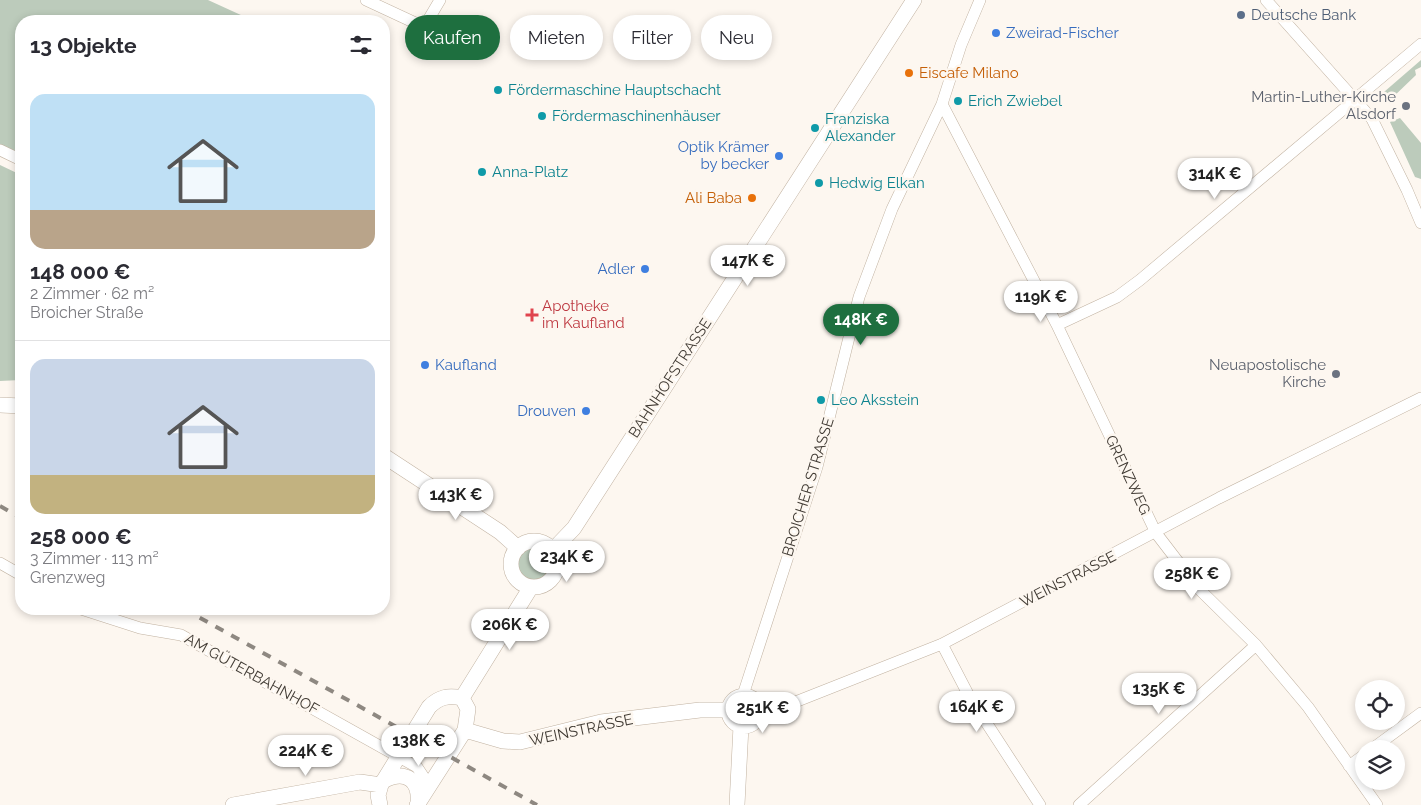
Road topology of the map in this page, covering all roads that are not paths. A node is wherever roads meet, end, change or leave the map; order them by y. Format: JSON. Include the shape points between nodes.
{"nodes":[{"id":1,"x":366,"y":0,"type":"edge"},
{"id":2,"x":440,"y":0,"type":"edge"},
{"id":3,"x":914,"y":0,"type":"edge"},
{"id":4,"x":980,"y":0,"type":"edge"},
{"id":5,"x":1266,"y":0,"type":"edge"},
{"id":6,"x":1421,"y":44,"type":"edge"},
{"id":7,"x":1356,"y":99,"type":"junction"},
{"id":8,"x":942,"y":104,"type":"junction"},
{"id":9,"x":0,"y":150,"type":"edge"},
{"id":10,"x":15,"y":157,"type":"edge"},
{"id":11,"x":1421,"y":223,"type":"edge"},
{"id":12,"x":1057,"y":325,"type":"junction"},
{"id":13,"x":1421,"y":398,"type":"edge"},
{"id":14,"x":0,"y":406,"type":"edge"},
{"id":15,"x":15,"y":406,"type":"edge"},
{"id":16,"x":390,"y":460,"type":"edge"},
{"id":17,"x":1156,"y":533,"type":"junction"},
{"id":18,"x":518,"y":548,"type":"junction"},
{"id":19,"x":552,"y":551,"type":"junction"},
{"id":20,"x":0,"y":563,"type":"edge"},
{"id":21,"x":15,"y":572,"type":"edge"},
{"id":22,"x":531,"y":587,"type":"junction"},
{"id":23,"x":100,"y":615,"type":"edge"},
{"id":24,"x":942,"y":644,"type":"junction"},
{"id":25,"x":1256,"y":645,"type":"junction"},
{"id":26,"x":743,"y":695,"type":"junction"},
{"id":27,"x":462,"y":698,"type":"junction"},
{"id":28,"x":728,"y":710,"type":"junction"},
{"id":29,"x":759,"y":710,"type":"junction"},
{"id":30,"x":1421,"y":712,"type":"edge"},
{"id":31,"x":741,"y":726,"type":"junction"},
{"id":32,"x":465,"y":730,"type":"junction"},
{"id":33,"x":1384,"y":740,"type":"edge"},
{"id":34,"x":398,"y":756,"type":"junction"},
{"id":35,"x":1355,"y":762,"type":"edge"},
{"id":36,"x":1349,"y":766,"type":"junction"},
{"id":37,"x":383,"y":782,"type":"junction"},
{"id":38,"x":427,"y":790,"type":"junction"},
{"id":39,"x":417,"y":804,"type":"edge"},
{"id":40,"x":233,"y":805,"type":"edge"},
{"id":41,"x":380,"y":805,"type":"edge"},
{"id":42,"x":737,"y":805,"type":"edge"},
{"id":43,"x":1040,"y":805,"type":"edge"},
{"id":44,"x":1079,"y":805,"type":"edge"},
{"id":45,"x":1377,"y":805,"type":"edge"}],
"edges":[{"from":1,"to":2,"type":"street","via":[[424,27]]},
{"from":3,"to":19,"type":"street","name":"BAHNHOFSTRASSE","via":[[574,528]]},
{"from":4,"to":8,"type":"street","name":"BROICHER STRASSE"},
{"from":5,"to":7,"type":"street"},
{"from":6,"to":7,"type":"street"},
{"from":7,"to":11,"type":"street","via":[[1372,119]]},
{"from":7,"to":12,"type":"street","via":[[1140,280],[1117,297]]},
{"from":8,"to":12,"type":"street","name":"GRENZWEG"},
{"from":8,"to":26,"type":"street","name":"BROICHER STRASSE","via":[[892,209],[859,297],[817,467]]},
{"from":9,"to":10,"type":"street"},
{"from":12,"to":17,"type":"street","name":"GRENZWEG"},
{"from":13,"to":17,"type":"street","name":"WEINSTRASSE","via":[[1219,498]]},
{"from":14,"to":15,"type":"street"},
{"from":16,"to":18,"type":"street","via":[[500,532]]},
{"from":17,"to":24,"type":"street","name":"WEINSTRASSE"},
{"from":17,"to":25,"type":"street","name":"GRENZWEG","via":[[1200,589]]},
{"from":18,"to":19,"type":"street","via":[[532,542],[546,545]]},
{"from":18,"to":22,"type":"street","via":[[511,563],[512,572],[523,585]]},
{"from":19,"to":22,"type":"street","via":[[557,563],[554,576],[544,585]]},
{"from":20,"to":21,"type":"street"},
{"from":22,"to":27,"type":"street"},
{"from":23,"to":34,"type":"street","name":"AM GÜTERBAHNHOF","via":[[140,628],[181,634]]},
{"from":24,"to":29,"type":"street","name":"WEINSTRASSE","via":[[785,706]]},
{"from":24,"to":43,"type":"street","via":[[969,696]]},
{"from":25,"to":36,"type":"street","name":"GRENZWEG","via":[[1308,707]]},
{"from":25,"to":44,"type":"street"},
{"from":26,"to":28,"type":"street","via":[[734,698]]},
{"from":26,"to":29,"type":"street","via":[[752,698]]},
{"from":27,"to":32,"type":"street","via":[[468,708]]},
{"from":27,"to":34,"type":"street","via":[[453,696],[436,700],[418,721]]},
{"from":28,"to":31,"type":"street","via":[[730,719]]},
{"from":28,"to":32,"type":"street","name":"WEINSTRASSE","via":[[700,710],[601,722],[520,742],[503,741]]},
{"from":29,"to":31,"type":"street","via":[[754,722]]},
{"from":30,"to":33,"type":"street"},
{"from":31,"to":42,"type":"street"},
{"from":32,"to":38,"type":"street"},
{"from":34,"to":37,"type":"street"},
{"from":34,"to":38,"type":"street","name":"AM GÜTERBAHNHOF","via":[[423,773]]},
{"from":35,"to":36,"type":"street"},
{"from":36,"to":45,"type":"street","name":"GRENZWEG"},
{"from":37,"to":39,"type":"street","via":[[395,775],[406,776],[415,782],[419,792]]},
{"from":37,"to":40,"type":"street","via":[[360,782]]},
{"from":37,"to":41,"type":"street","via":[[378,795]]},
{"from":38,"to":39,"type":"street"}]}
